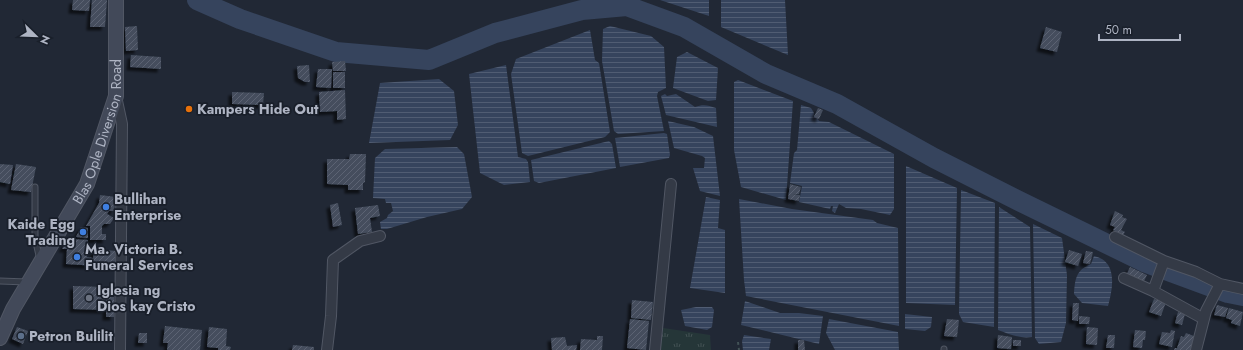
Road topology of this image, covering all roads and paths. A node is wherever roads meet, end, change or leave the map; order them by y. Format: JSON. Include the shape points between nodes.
{"nodes":[{"id":1,"x":116,"y":0,"type":"edge"},
{"id":2,"x":116,"y":96,"type":"junction"},
{"id":3,"x":671,"y":184,"type":"dead end"},
{"id":4,"x":35,"y":187,"type":"dead end"},
{"id":5,"x":380,"y":236,"type":"dead end"},
{"id":6,"x":1115,"y":237,"type":"dead end"},
{"id":7,"x":1164,"y":261,"type":"junction"},
{"id":8,"x":40,"y":262,"type":"junction"},
{"id":9,"x":1124,"y":278,"type":"dead end"},
{"id":10,"x":0,"y":281,"type":"edge"},
{"id":11,"x":28,"y":282,"type":"junction"},
{"id":12,"x":1220,"y":284,"type":"junction"},
{"id":13,"x":1243,"y":289,"type":"edge"},
{"id":14,"x":1153,"y":291,"type":"junction"},
{"id":15,"x":1205,"y":315,"type":"junction"},
{"id":16,"x":0,"y":338,"type":"edge"},
{"id":17,"x":738,"y":342,"type":"dead end"},
{"id":18,"x":120,"y":350,"type":"edge"},
{"id":19,"x":328,"y":350,"type":"edge"},
{"id":20,"x":655,"y":350,"type":"edge"},
{"id":21,"x":740,"y":350,"type":"edge"},
{"id":22,"x":1196,"y":350,"type":"edge"}],
"edges":[{"from":1,"to":2,"type":"main road","name":"Blas Ople Diversion Road"},
{"from":2,"to":8,"type":"main road","name":"Blas Ople Diversion Road","via":[[87,184]]},
{"from":2,"to":18,"type":"street","via":[[122,124]]},
{"from":3,"to":20,"type":"street"},
{"from":4,"to":8,"type":"lane","via":[[34,238]]},
{"from":5,"to":19,"type":"street","via":[[360,241],[333,260]]},
{"from":6,"to":7,"type":"street"},
{"from":7,"to":12,"type":"street"},
{"from":7,"to":14,"type":"street"},
{"from":8,"to":11,"type":"main road","name":"Blas Ople Diversion Road"},
{"from":9,"to":14,"type":"street"},
{"from":10,"to":11,"type":"lane"},
{"from":11,"to":16,"type":"main road","name":"Blas Ople Diversion Road"},
{"from":12,"to":13,"type":"street"},
{"from":12,"to":15,"type":"street"},
{"from":14,"to":15,"type":"street"},
{"from":15,"to":22,"type":"street"},
{"from":17,"to":21,"type":"path"}]}
